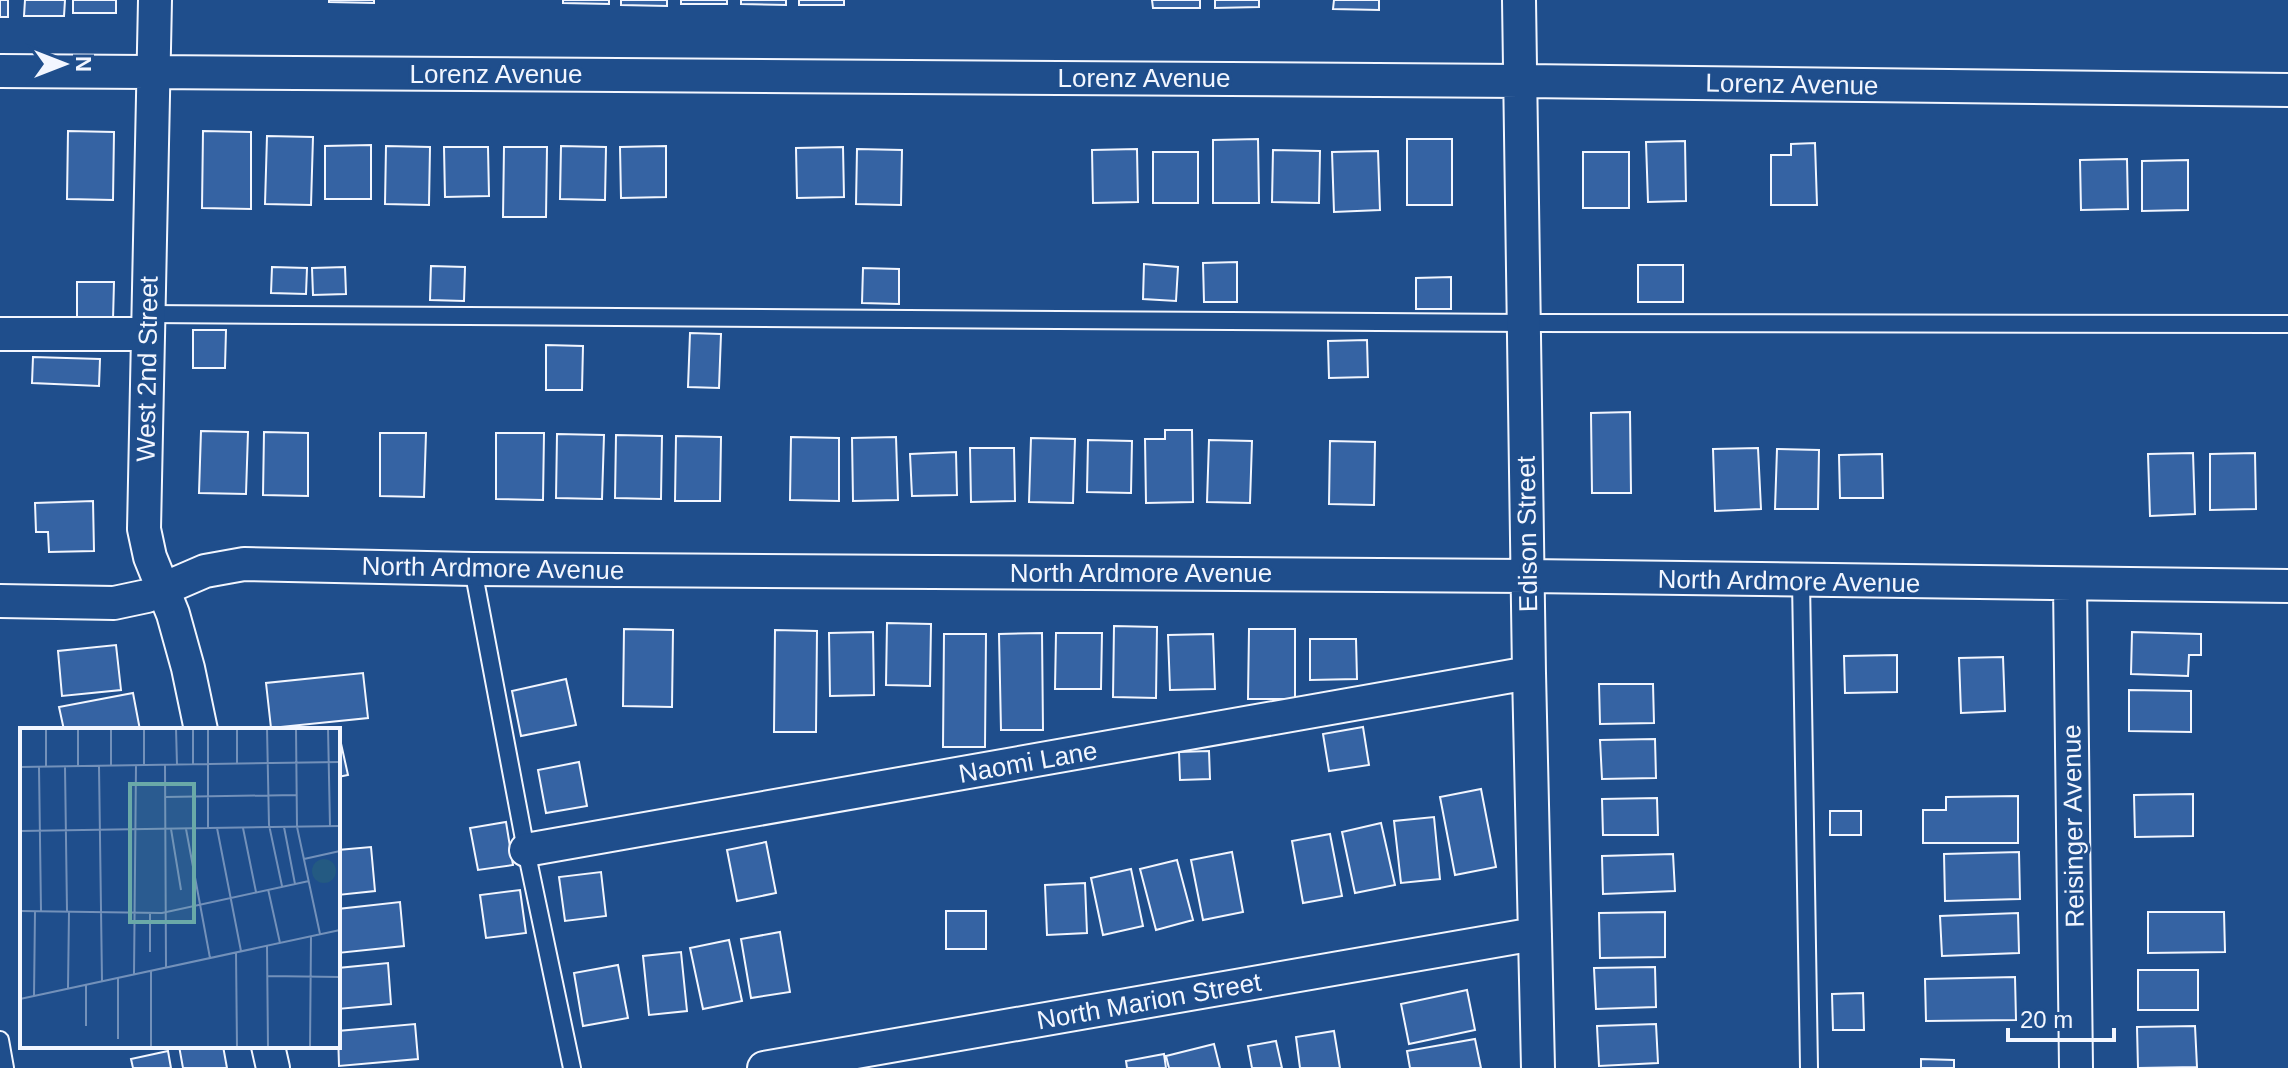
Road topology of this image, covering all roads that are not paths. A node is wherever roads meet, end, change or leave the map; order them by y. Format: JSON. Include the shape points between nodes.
{"nodes":[{"id":1,"x":155,"y":0,"type":"edge"},
{"id":2,"x":1519,"y":0,"type":"edge"},
{"id":3,"x":0,"y":71,"type":"edge"},
{"id":4,"x":154,"y":71,"type":"junction"},
{"id":5,"x":1520,"y":81,"type":"junction"},
{"id":6,"x":2288,"y":90,"type":"edge"},
{"id":7,"x":1524,"y":323,"type":"junction"},
{"id":8,"x":147,"y":324,"type":"junction"},
{"id":9,"x":2288,"y":324,"type":"edge"},
{"id":10,"x":0,"y":334,"type":"edge"},
{"id":11,"x":473,"y":569,"type":"junction"},
{"id":12,"x":1528,"y":576,"type":"junction"},
{"id":13,"x":1801,"y":581,"type":"junction"},
{"id":14,"x":2070,"y":585,"type":"junction"},
{"id":15,"x":2288,"y":586,"type":"edge"},
{"id":16,"x":163,"y":589,"type":"junction"},
{"id":17,"x":0,"y":601,"type":"edge"},
{"id":18,"x":1529,"y":673,"type":"junction"},
{"id":19,"x":201,"y":728,"type":"edge"},
{"id":20,"x":526,"y":850,"type":"junction"},
{"id":21,"x":1535,"y":934,"type":"junction"},
{"id":22,"x":0,"y":1040,"type":"edge"},
{"id":23,"x":268,"y":1048,"type":"edge"},
{"id":24,"x":5,"y":1068,"type":"edge"},
{"id":25,"x":273,"y":1068,"type":"edge"},
{"id":26,"x":572,"y":1068,"type":"edge"},
{"id":27,"x":764,"y":1068,"type":"edge"},
{"id":28,"x":1538,"y":1068,"type":"edge"},
{"id":29,"x":1809,"y":1068,"type":"edge"},
{"id":30,"x":2076,"y":1068,"type":"edge"}],
"edges":[{"from":1,"to":4,"type":"street","name":"West 2nd Street"},
{"from":2,"to":5,"type":"street","name":"Edison Street"},
{"from":3,"to":4,"type":"street","name":"Lorenz Avenue"},
{"from":4,"to":5,"type":"street","name":"Lorenz Avenue"},
{"from":4,"to":8,"type":"street","name":"West 2nd Street"},
{"from":5,"to":6,"type":"street","name":"Lorenz Avenue"},
{"from":5,"to":7,"type":"street","name":"Edison Street"},
{"from":7,"to":8,"type":"lane"},
{"from":7,"to":9,"type":"lane"},
{"from":7,"to":12,"type":"street","name":"Edison Street"},
{"from":8,"to":10,"type":"street"},
{"from":8,"to":16,"type":"street","name":"West 2nd Street","via":[[144,529]]},
{"from":11,"to":12,"type":"street","name":"North Ardmore Avenue"},
{"from":11,"to":16,"type":"street","name":"North Ardmore Avenue","via":[[244,564],[205,571]]},
{"from":11,"to":20,"type":"lane"},
{"from":12,"to":13,"type":"street","name":"North Ardmore Avenue"},
{"from":12,"to":18,"type":"street","name":"Edison Street"},
{"from":13,"to":14,"type":"street","name":"North Ardmore Avenue"},
{"from":13,"to":29,"type":"lane"},
{"from":14,"to":15,"type":"street","name":"North Ardmore Avenue"},
{"from":14,"to":30,"type":"street","name":"Reisinger Avenue"},
{"from":16,"to":17,"type":"street","name":"North Ardmore Avenue","via":[[114,603]]},
{"from":16,"to":19,"type":"street","name":"West 2nd Street"},
{"from":18,"to":20,"type":"street","name":"Naomi Lane"},
{"from":18,"to":21,"type":"street","name":"Edison Street"},
{"from":20,"to":26,"type":"lane"},
{"from":21,"to":27,"type":"street","name":"North Marion Street"},
{"from":21,"to":28,"type":"street","name":"Edison Street"},
{"from":22,"to":24,"type":"lane"},
{"from":23,"to":25,"type":"street"}]}
